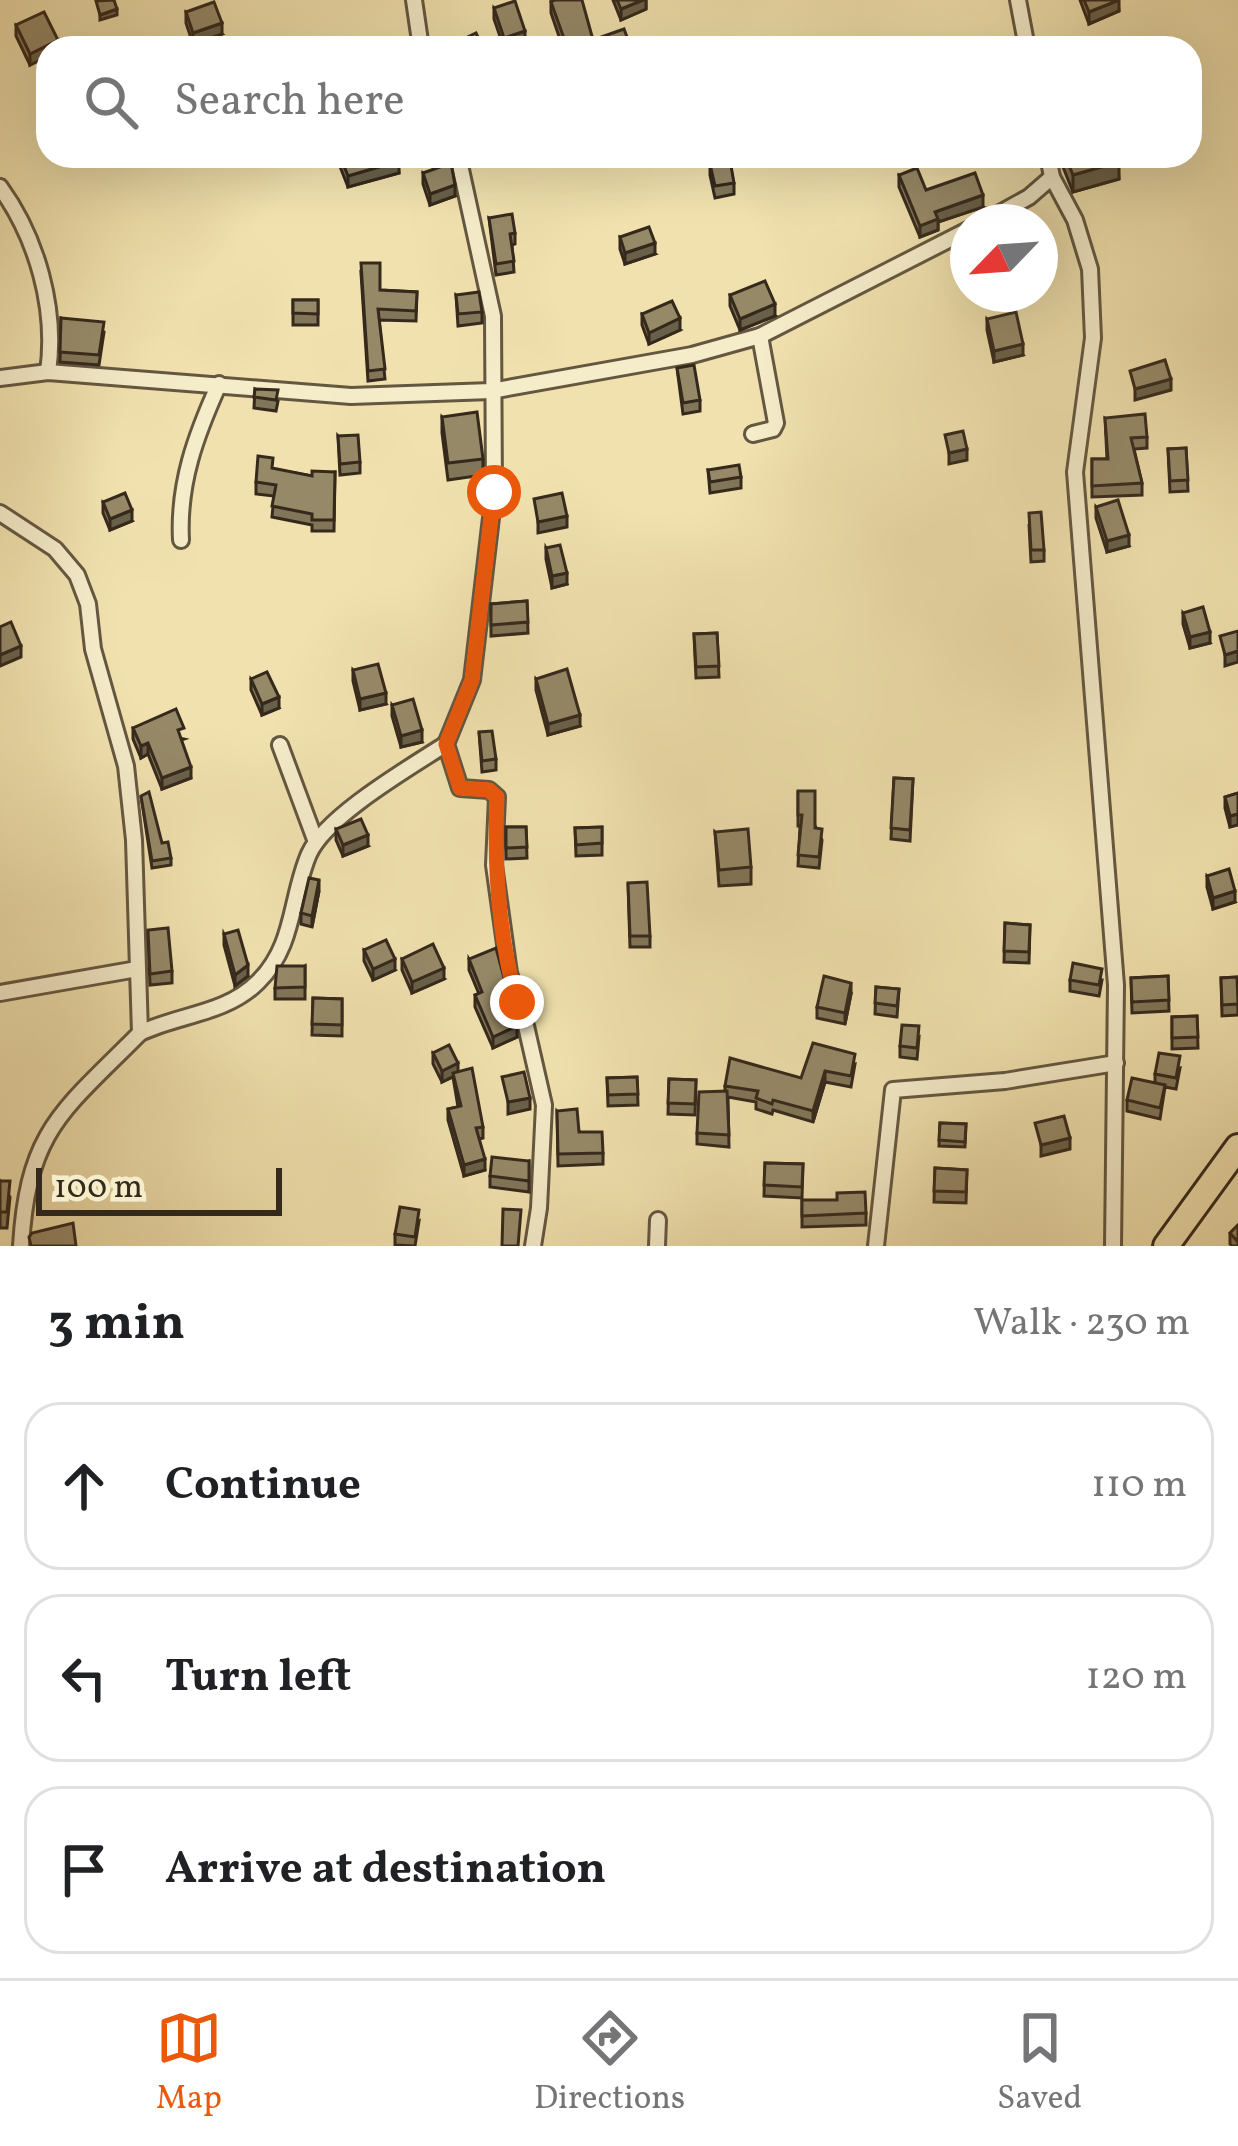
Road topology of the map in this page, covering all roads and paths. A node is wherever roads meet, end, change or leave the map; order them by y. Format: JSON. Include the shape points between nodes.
{"nodes":[{"id":1,"x":414,"y":0,"type":"edge"},
{"id":2,"x":1018,"y":0,"type":"edge"},
{"id":3,"x":419,"y":36,"type":"edge"},
{"id":4,"x":1025,"y":36,"type":"edge"},
{"id":5,"x":461,"y":168,"type":"edge"},
{"id":6,"x":1050,"y":168,"type":"edge"},
{"id":7,"x":1052,"y":177,"type":"junction"},
{"id":8,"x":0,"y":187,"type":"edge"},
{"id":9,"x":1017,"y":204,"type":"edge"},
{"id":10,"x":950,"y":239,"type":"edge"},
{"id":11,"x":760,"y":336,"type":"junction"},
{"id":12,"x":48,"y":372,"type":"junction"},
{"id":13,"x":0,"y":378,"type":"edge"},
{"id":14,"x":219,"y":385,"type":"junction"},
{"id":15,"x":491,"y":391,"type":"junction"},
{"id":16,"x":753,"y":434,"type":"dead end"},
{"id":17,"x":0,"y":513,"type":"edge"},
{"id":18,"x":182,"y":540,"type":"dead end"},
{"id":19,"x":446,"y":744,"type":"junction"},
{"id":20,"x":280,"y":745,"type":"dead end"},
{"id":21,"x":316,"y":842,"type":"junction"},
{"id":22,"x":136,"y":969,"type":"junction"},
{"id":23,"x":0,"y":993,"type":"edge"},
{"id":24,"x":140,"y":1033,"type":"junction"},
{"id":25,"x":1116,"y":1063,"type":"junction"},
{"id":26,"x":1238,"y":1147,"type":"edge"},
{"id":27,"x":658,"y":1220,"type":"dead end"},
{"id":28,"x":21,"y":1246,"type":"edge"},
{"id":29,"x":533,"y":1246,"type":"edge"},
{"id":30,"x":657,"y":1246,"type":"edge"},
{"id":31,"x":876,"y":1246,"type":"edge"},
{"id":32,"x":1113,"y":1246,"type":"edge"},
{"id":33,"x":1166,"y":1246,"type":"edge"}],
"edges":[{"from":1,"to":3,"type":"street"},
{"from":2,"to":4,"type":"street"},
{"from":5,"to":15,"type":"street","via":[[493,316]]},
{"from":6,"to":7,"type":"street"},
{"from":7,"to":9,"type":"street"},
{"from":7,"to":25,"type":"street","via":[[1090,269],[1093,338],[1075,472],[1117,985]]},
{"from":8,"to":12,"type":"street","via":[[40,270]]},
{"from":10,"to":11,"type":"street"},
{"from":11,"to":15,"type":"street"},
{"from":11,"to":16,"type":"street","via":[[776,423]]},
{"from":12,"to":13,"type":"street"},
{"from":12,"to":14,"type":"street"},
{"from":14,"to":15,"type":"street","via":[[351,395]]},
{"from":14,"to":18,"type":"street","via":[[185,474]]},
{"from":15,"to":19,"type":"street","via":[[488,563],[472,680]]},
{"from":17,"to":22,"type":"street","via":[[55,549],[88,604],[126,766]]},
{"from":19,"to":21,"type":"street"},
{"from":19,"to":29,"type":"street","via":[[460,788],[497,797],[494,865],[509,973],[544,1106]]},
{"from":20,"to":21,"type":"street"},
{"from":21,"to":24,"type":"street","via":[[289,935],[268,971],[221,1007]]},
{"from":22,"to":23,"type":"street"},
{"from":22,"to":24,"type":"street"},
{"from":24,"to":28,"type":"street","via":[[50,1126],[28,1179]]},
{"from":25,"to":31,"type":"street","via":[[893,1090]]},
{"from":25,"to":32,"type":"street"},
{"from":26,"to":33,"type":"highway"},
{"from":27,"to":30,"type":"street"}]}
